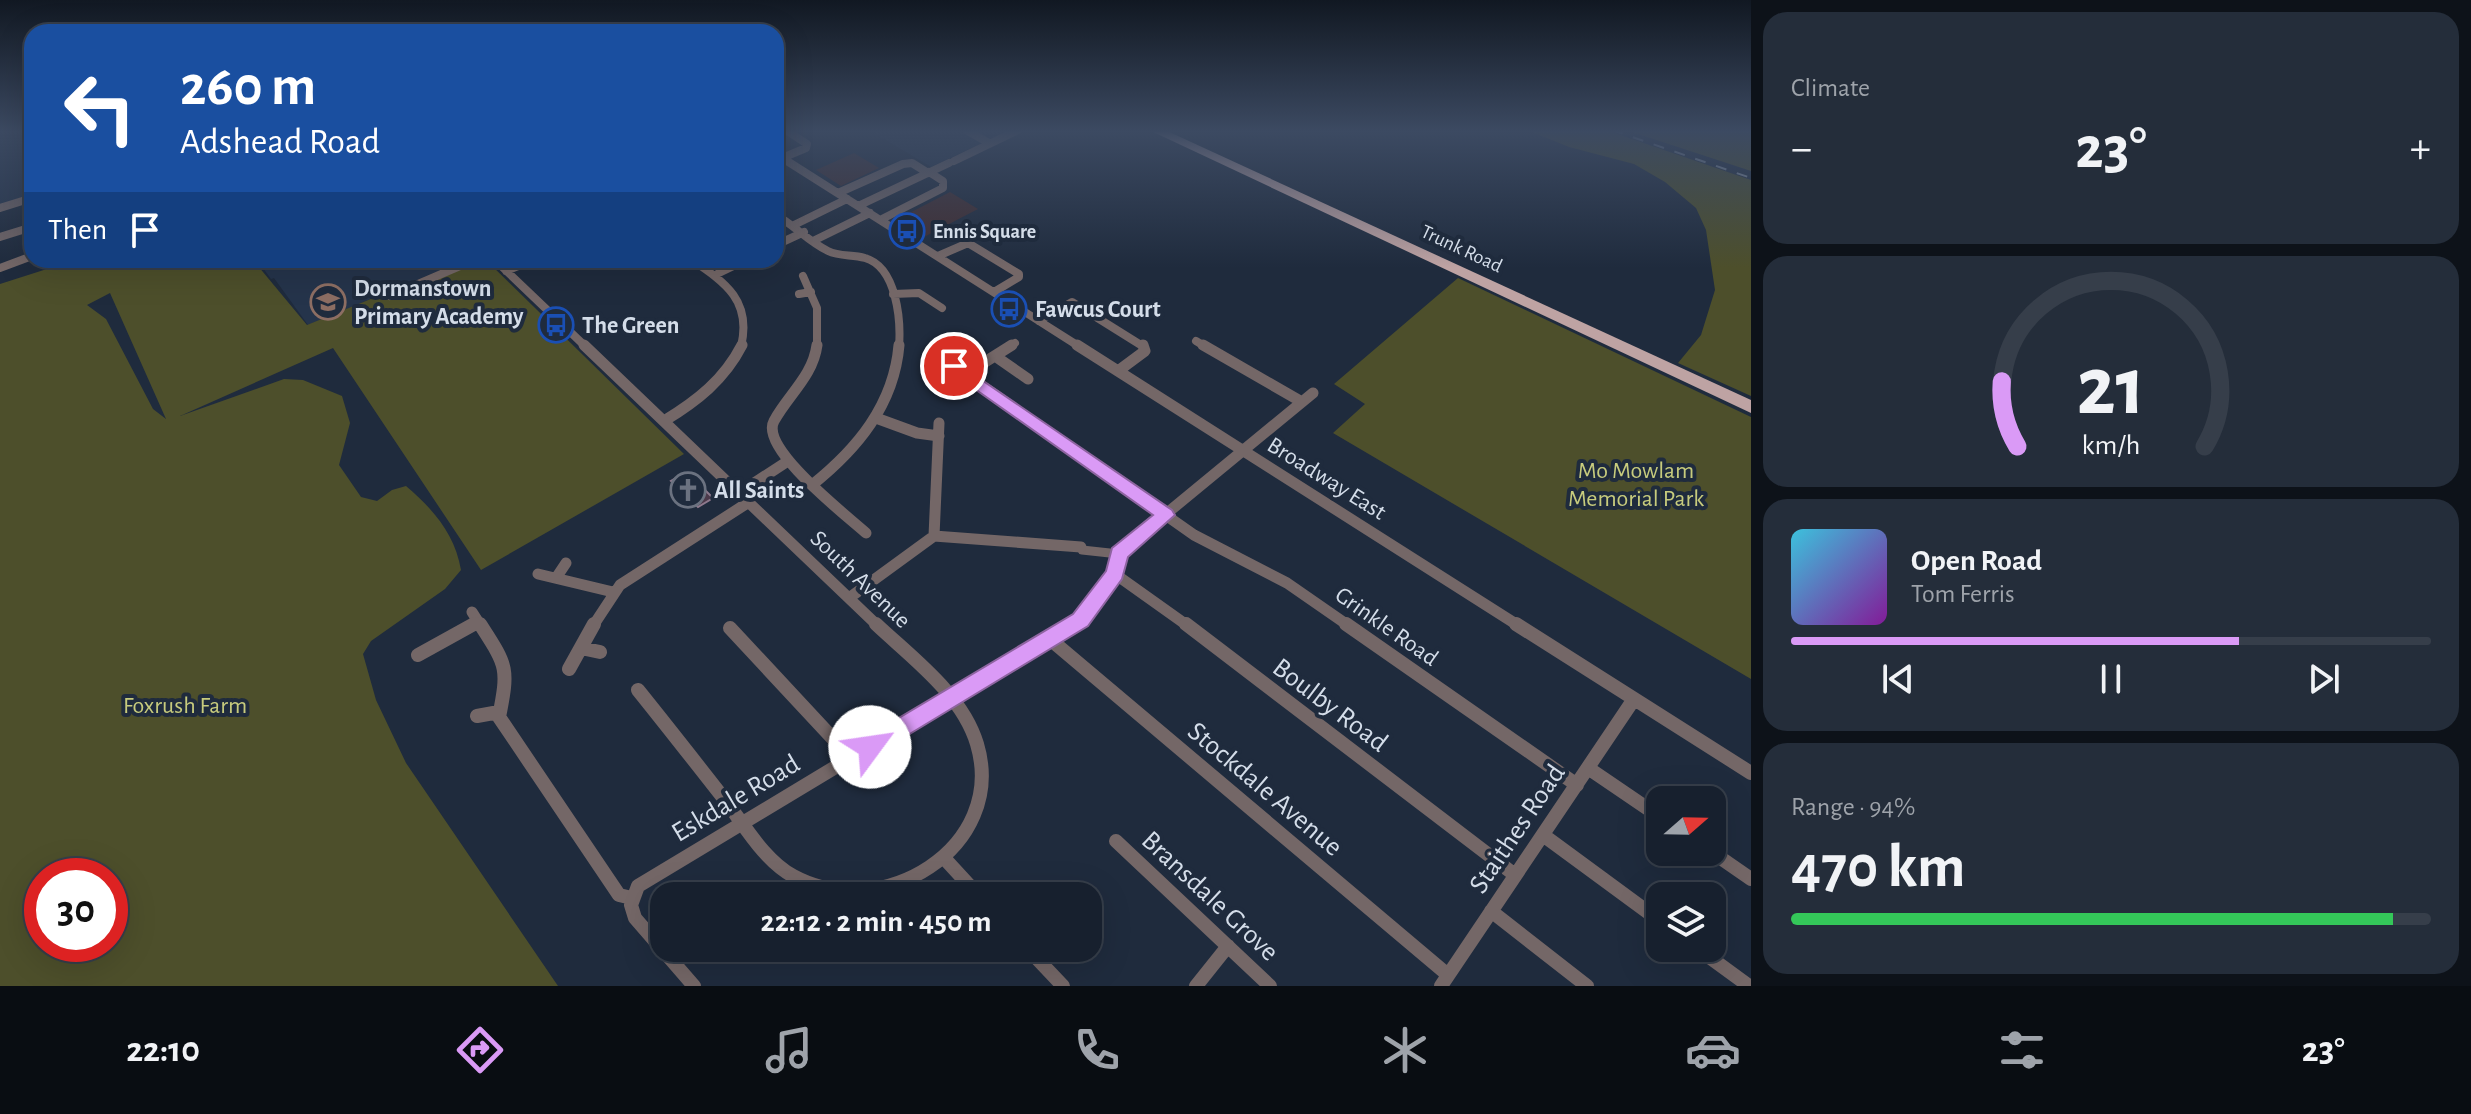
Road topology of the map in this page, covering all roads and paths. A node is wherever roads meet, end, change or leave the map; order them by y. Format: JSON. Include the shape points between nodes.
{"nodes":[{"id":1,"x":811,"y":176,"type":"edge"},
{"id":2,"x":876,"y":176,"type":"edge"},
{"id":3,"x":922,"y":176,"type":"edge"},
{"id":4,"x":934,"y":176,"type":"edge"},
{"id":5,"x":1254,"y":176,"type":"edge"},
{"id":6,"x":838,"y":193,"type":"junction"},
{"id":7,"x":847,"y":199,"type":"junction"},
{"id":8,"x":24,"y":200,"type":"edge"},
{"id":9,"x":858,"y":206,"type":"junction"},
{"id":10,"x":0,"y":208,"type":"edge"},
{"id":11,"x":875,"y":217,"type":"junction"},
{"id":12,"x":784,"y":219,"type":"edge"},
{"id":13,"x":794,"y":225,"type":"junction"},
{"id":14,"x":24,"y":230,"type":"edge"},
{"id":15,"x":804,"y":232,"type":"junction"},
{"id":16,"x":0,"y":237,"type":"edge"},
{"id":17,"x":815,"y":240,"type":"junction"},
{"id":18,"x":784,"y":241,"type":"edge"},
{"id":19,"x":938,"y":256,"type":"junction"},
{"id":20,"x":24,"y":259,"type":"edge"},
{"id":21,"x":0,"y":268,"type":"edge"},
{"id":22,"x":455,"y":268,"type":"edge"},
{"id":23,"x":503,"y":268,"type":"edge"},
{"id":24,"x":513,"y":268,"type":"edge"},
{"id":25,"x":706,"y":268,"type":"edge"},
{"id":26,"x":729,"y":268,"type":"edge"},
{"id":27,"x":506,"y":271,"type":"junction"},
{"id":28,"x":717,"y":274,"type":"junction"},
{"id":29,"x":803,"y":276,"type":"dead end"},
{"id":30,"x":811,"y":292,"type":"junction"},
{"id":31,"x":994,"y":292,"type":"junction"},
{"id":32,"x":799,"y":294,"type":"dead end"},
{"id":33,"x":893,"y":294,"type":"junction"},
{"id":34,"x":390,"y":296,"type":"dead end"},
{"id":35,"x":942,"y":308,"type":"dead end"},
{"id":36,"x":1039,"y":321,"type":"junction"},
{"id":37,"x":1196,"y":341,"type":"dead end"},
{"id":38,"x":1015,"y":343,"type":"dead end"},
{"id":39,"x":995,"y":356,"type":"junction"},
{"id":40,"x":954,"y":366,"type":"dead end"},
{"id":41,"x":1118,"y":371,"type":"junction"},
{"id":42,"x":966,"y":374,"type":"junction"},
{"id":43,"x":1028,"y":379,"type":"dead end"},
{"id":44,"x":1313,"y":393,"type":"dead end"},
{"id":45,"x":1302,"y":402,"type":"junction"},
{"id":46,"x":1751,"y":407,"type":"edge"},
{"id":47,"x":876,"y":418,"type":"junction"},
{"id":48,"x":664,"y":421,"type":"junction"},
{"id":49,"x":939,"y":423,"type":"dead end"},
{"id":50,"x":939,"y":436,"type":"junction"},
{"id":51,"x":1243,"y":450,"type":"junction"},
{"id":52,"x":788,"y":461,"type":"junction"},
{"id":53,"x":812,"y":485,"type":"junction"},
{"id":54,"x":739,"y":493,"type":"junction"},
{"id":55,"x":749,"y":502,"type":"junction"},
{"id":56,"x":866,"y":513,"type":"dead end"},
{"id":57,"x":1166,"y":515,"type":"junction"},
{"id":58,"x":853,"y":521,"type":"junction"},
{"id":59,"x":866,"y":533,"type":"dead end"},
{"id":60,"x":934,"y":536,"type":"junction"},
{"id":61,"x":1081,"y":547,"type":"joint"},
{"id":62,"x":1119,"y":554,"type":"junction"},
{"id":63,"x":566,"y":563,"type":"dead end"},
{"id":64,"x":538,"y":574,"type":"dead end"},
{"id":65,"x":1115,"y":574,"type":"junction"},
{"id":66,"x":556,"y":578,"type":"junction"},
{"id":67,"x":613,"y":592,"type":"junction"},
{"id":68,"x":849,"y":598,"type":"junction"},
{"id":69,"x":730,"y":628,"type":"dead end"},
{"id":70,"x":1051,"y":640,"type":"junction"},
{"id":71,"x":581,"y":648,"type":"junction"},
{"id":72,"x":600,"y":652,"type":"dead end"},
{"id":73,"x":418,"y":656,"type":"dead end"},
{"id":74,"x":569,"y":669,"type":"dead end"},
{"id":75,"x":638,"y":690,"type":"dead end"},
{"id":76,"x":951,"y":699,"type":"junction"},
{"id":77,"x":1634,"y":699,"type":"junction"},
{"id":78,"x":499,"y":712,"type":"junction"},
{"id":79,"x":477,"y":716,"type":"dead end"},
{"id":80,"x":851,"y":758,"type":"junction"},
{"id":81,"x":1588,"y":768,"type":"junction"},
{"id":82,"x":1751,"y":773,"type":"edge"},
{"id":83,"x":1577,"y":785,"type":"junction"},
{"id":84,"x":1646,"y":807,"type":"edge"},
{"id":85,"x":743,"y":822,"type":"junction"},
{"id":86,"x":1543,"y":835,"type":"junction"},
{"id":87,"x":1116,"y":841,"type":"dead end"},
{"id":88,"x":945,"y":859,"type":"junction"},
{"id":89,"x":1726,"y":862,"type":"edge"},
{"id":90,"x":1515,"y":875,"type":"junction"},
{"id":91,"x":1751,"y":879,"type":"edge"},
{"id":92,"x":966,"y":882,"type":"edge"},
{"id":93,"x":632,"y":898,"type":"junction"},
{"id":94,"x":1491,"y":911,"type":"junction"},
{"id":95,"x":1646,"y":911,"type":"edge"},
{"id":96,"x":1228,"y":946,"type":"junction"},
{"id":97,"x":1040,"y":962,"type":"edge"},
{"id":98,"x":1716,"y":962,"type":"edge"},
{"id":99,"x":1445,"y":981,"type":"edge"},
{"id":100,"x":694,"y":986,"type":"edge"},
{"id":101,"x":1063,"y":986,"type":"edge"},
{"id":102,"x":1196,"y":986,"type":"edge"},
{"id":103,"x":1270,"y":986,"type":"edge"},
{"id":104,"x":1587,"y":986,"type":"edge"},
{"id":105,"x":1749,"y":986,"type":"edge"}],
"edges":[{"from":1,"to":6,"type":"street","name":"Broadway East"},
{"from":2,"to":6,"type":"street"},
{"from":3,"to":9,"type":"street"},
{"from":4,"to":11,"type":"street","via":[[943,181],[943,188]]},
{"from":5,"to":46,"type":"main road","name":"Trunk Road"},
{"from":6,"to":7,"type":"street","name":"Broadway East"},
{"from":7,"to":9,"type":"street","name":"Broadway East"},
{"from":7,"to":13,"type":"street"},
{"from":8,"to":10,"type":"street"},
{"from":9,"to":11,"type":"street","name":"Broadway East"},
{"from":11,"to":17,"type":"street"},
{"from":11,"to":19,"type":"street","name":"Broadway East"},
{"from":12,"to":13,"type":"street"},
{"from":13,"to":15,"type":"street"},
{"from":14,"to":16,"type":"street"},
{"from":15,"to":17,"type":"street"},
{"from":15,"to":18,"type":"street"},
{"from":17,"to":33,"type":"street","via":[[832,253],[875,262]]},
{"from":19,"to":31,"type":"street","name":"Broadway East"},
{"from":19,"to":31,"type":"street","via":[[968,243],[1019,274]]},
{"from":20,"to":21,"type":"street"},
{"from":22,"to":34,"type":"street"},
{"from":23,"to":27,"type":"street","name":"South Avenue"},
{"from":24,"to":27,"type":"street"},
{"from":25,"to":28,"type":"street"},
{"from":26,"to":28,"type":"street"},
{"from":27,"to":48,"type":"street","name":"South Avenue"},
{"from":28,"to":48,"type":"street","via":[[739,299],[745,326],[741,347],[708,392]]},
{"from":29,"to":30,"type":"street"},
{"from":30,"to":32,"type":"street"},
{"from":30,"to":52,"type":"street","via":[[819,330],[814,358],[772,424],[773,438]]},
{"from":31,"to":36,"type":"street","name":"Broadway East"},
{"from":33,"to":35,"type":"street","via":[[919,293]]},
{"from":33,"to":47,"type":"street","via":[[900,348]]},
{"from":36,"to":41,"type":"street","name":"Broadway East"},
{"from":36,"to":41,"type":"street","via":[[1072,302],[1143,345],[1145,351]]},
{"from":37,"to":45,"type":"street"},
{"from":38,"to":39,"type":"street"},
{"from":39,"to":42,"type":"street"},
{"from":39,"to":43,"type":"street"},
{"from":40,"to":42,"type":"street","name":"Grinkle Road"},
{"from":41,"to":51,"type":"street","name":"Broadway East"},
{"from":42,"to":57,"type":"street","name":"Grinkle Road"},
{"from":44,"to":45,"type":"street"},
{"from":45,"to":51,"type":"street"},
{"from":47,"to":50,"type":"street"},
{"from":47,"to":53,"type":"street","via":[[854,449]]},
{"from":48,"to":54,"type":"street","name":"South Avenue"},
{"from":49,"to":50,"type":"street"},
{"from":50,"to":60,"type":"street"},
{"from":51,"to":57,"type":"street"},
{"from":51,"to":77,"type":"street","name":"Broadway East"},
{"from":52,"to":53,"type":"street"},
{"from":52,"to":54,"type":"street"},
{"from":53,"to":58,"type":"street"},
{"from":54,"to":55,"type":"street","name":"South Avenue"},
{"from":55,"to":67,"type":"street"},
{"from":55,"to":68,"type":"street","name":"South Avenue"},
{"from":56,"to":58,"type":"street"},
{"from":57,"to":62,"type":"street"},
{"from":57,"to":83,"type":"street","name":"Grinkle Road","via":[[1287,583]]},
{"from":58,"to":59,"type":"street"},
{"from":60,"to":61,"type":"street"},
{"from":60,"to":68,"type":"street"},
{"from":61,"to":62,"type":"street"},
{"from":62,"to":65,"type":"street","name":"Eskdale Road"},
{"from":63,"to":66,"type":"street"},
{"from":64,"to":66,"type":"street"},
{"from":65,"to":70,"type":"street","name":"Eskdale Road","via":[[1089,612]]},
{"from":65,"to":90,"type":"street","name":"Boulby Road"},
{"from":66,"to":67,"type":"street"},
{"from":67,"to":71,"type":"street"},
{"from":68,"to":76,"type":"street","name":"South Avenue"},
{"from":69,"to":80,"type":"street"},
{"from":70,"to":76,"type":"street","name":"Eskdale Road"},
{"from":70,"to":99,"type":"street","name":"Stockdale Avenue"},
{"from":71,"to":72,"type":"street"},
{"from":71,"to":74,"type":"street"},
{"from":73,"to":78,"type":"street","via":[[475,617],[504,661],[507,678]]},
{"from":75,"to":85,"type":"street"},
{"from":76,"to":80,"type":"street","name":"Eskdale Road"},
{"from":76,"to":88,"type":"street","name":"South Avenue","via":[[974,734],[982,773],[973,817]]},
{"from":77,"to":81,"type":"street","name":"Staithes Road"},
{"from":77,"to":82,"type":"street","name":"Broadway East"},
{"from":78,"to":79,"type":"street"},
{"from":78,"to":93,"type":"street","via":[[619,895]]},
{"from":80,"to":85,"type":"street","name":"Eskdale Road"},
{"from":81,"to":83,"type":"street","name":"Staithes Road"},
{"from":81,"to":84,"type":"street"},
{"from":83,"to":86,"type":"street","name":"Staithes Road"},
{"from":85,"to":88,"type":"street","via":[[776,864],[835,891],[859,893],[906,884]]},
{"from":85,"to":93,"type":"street","name":"Eskdale Road","via":[[643,881]]},
{"from":86,"to":90,"type":"street","name":"Staithes Road"},
{"from":86,"to":95,"type":"street"},
{"from":87,"to":96,"type":"street","name":"Bransdale Grove"},
{"from":88,"to":92,"type":"street"},
{"from":89,"to":91,"type":"street"},
{"from":90,"to":94,"type":"street","name":"Staithes Road"},
{"from":93,"to":100,"type":"street","via":[[635,918]]},
{"from":94,"to":99,"type":"street","name":"Staithes Road"},
{"from":94,"to":104,"type":"street"},
{"from":96,"to":102,"type":"street"},
{"from":96,"to":103,"type":"street","name":"Bransdale Grove"},
{"from":97,"to":101,"type":"street"},
{"from":98,"to":105,"type":"street"}]}
